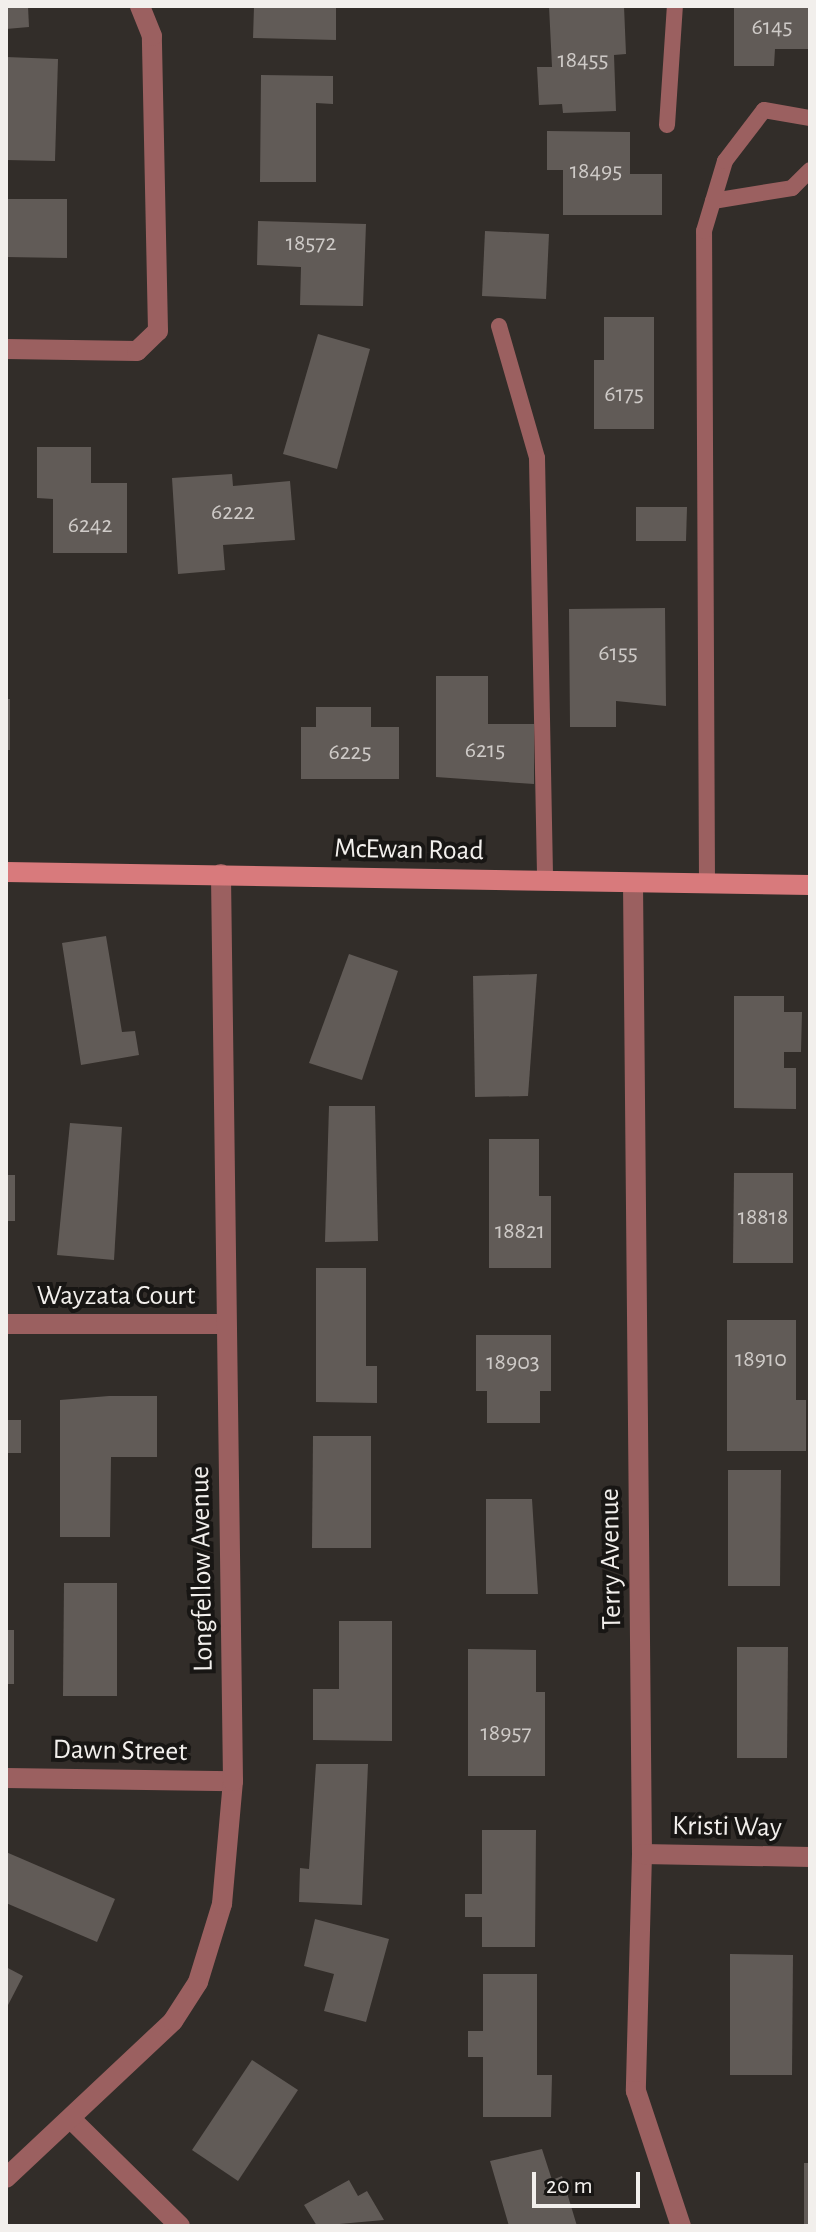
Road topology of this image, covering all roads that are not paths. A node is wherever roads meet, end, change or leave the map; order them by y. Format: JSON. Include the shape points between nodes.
{"nodes":[{"id":1,"x":140,"y":6,"type":"edge"},
{"id":2,"x":675,"y":6,"type":"edge"},
{"id":3,"x":810,"y":118,"type":"edge"},
{"id":4,"x":667,"y":125,"type":"dead end"},
{"id":5,"x":810,"y":170,"type":"edge"},
{"id":6,"x":713,"y":201,"type":"junction"},
{"id":7,"x":499,"y":326,"type":"dead end"},
{"id":8,"x":6,"y":349,"type":"edge"},
{"id":9,"x":6,"y":872,"type":"edge"},
{"id":10,"x":221,"y":874,"type":"junction"},
{"id":11,"x":545,"y":881,"type":"junction"},
{"id":12,"x":633,"y":883,"type":"junction"},
{"id":13,"x":707,"y":883,"type":"junction"},
{"id":14,"x":810,"y":885,"type":"edge"},
{"id":15,"x":6,"y":1324,"type":"edge"},
{"id":16,"x":226,"y":1324,"type":"junction"},
{"id":17,"x":6,"y":1778,"type":"edge"},
{"id":18,"x":233,"y":1781,"type":"junction"},
{"id":19,"x":642,"y":1854,"type":"junction"},
{"id":20,"x":810,"y":1857,"type":"edge"},
{"id":21,"x":71,"y":2119,"type":"junction"},
{"id":22,"x":6,"y":2178,"type":"edge"},
{"id":23,"x":180,"y":2226,"type":"edge"},
{"id":24,"x":681,"y":2226,"type":"edge"}],
"edges":[{"from":1,"to":8,"type":"street","via":[[152,36],[158,331],[137,351]]},
{"from":2,"to":4,"type":"lane"},
{"from":3,"to":6,"type":"lane","via":[[764,110],[725,161]]},
{"from":5,"to":6,"type":"lane","via":[[792,188]]},
{"from":6,"to":13,"type":"lane","via":[[704,231]]},
{"from":7,"to":11,"type":"lane","via":[[537,458]]},
{"from":9,"to":10,"type":"street","name":"McEwan Road"},
{"from":10,"to":11,"type":"street","name":"McEwan Road"},
{"from":10,"to":16,"type":"street","name":"Longfellow Avenue"},
{"from":11,"to":12,"type":"street","name":"McEwan Road"},
{"from":12,"to":13,"type":"street","name":"McEwan Road"},
{"from":12,"to":19,"type":"street","name":"Terry Avenue"},
{"from":13,"to":14,"type":"street","name":"McEwan Road"},
{"from":15,"to":16,"type":"street","name":"Wayzata Court"},
{"from":16,"to":18,"type":"street","name":"Longfellow Avenue"},
{"from":17,"to":18,"type":"street","name":"Dawn Street"},
{"from":18,"to":21,"type":"street","name":"Longfellow Avenue","via":[[222,1904],[198,1982],[173,2021]]},
{"from":19,"to":20,"type":"street","name":"Kristi Way"},
{"from":19,"to":24,"type":"street","name":"Terry Avenue","via":[[636,2091]]},
{"from":21,"to":22,"type":"street","name":"Longfellow Avenue"},
{"from":21,"to":23,"type":"street"}]}
